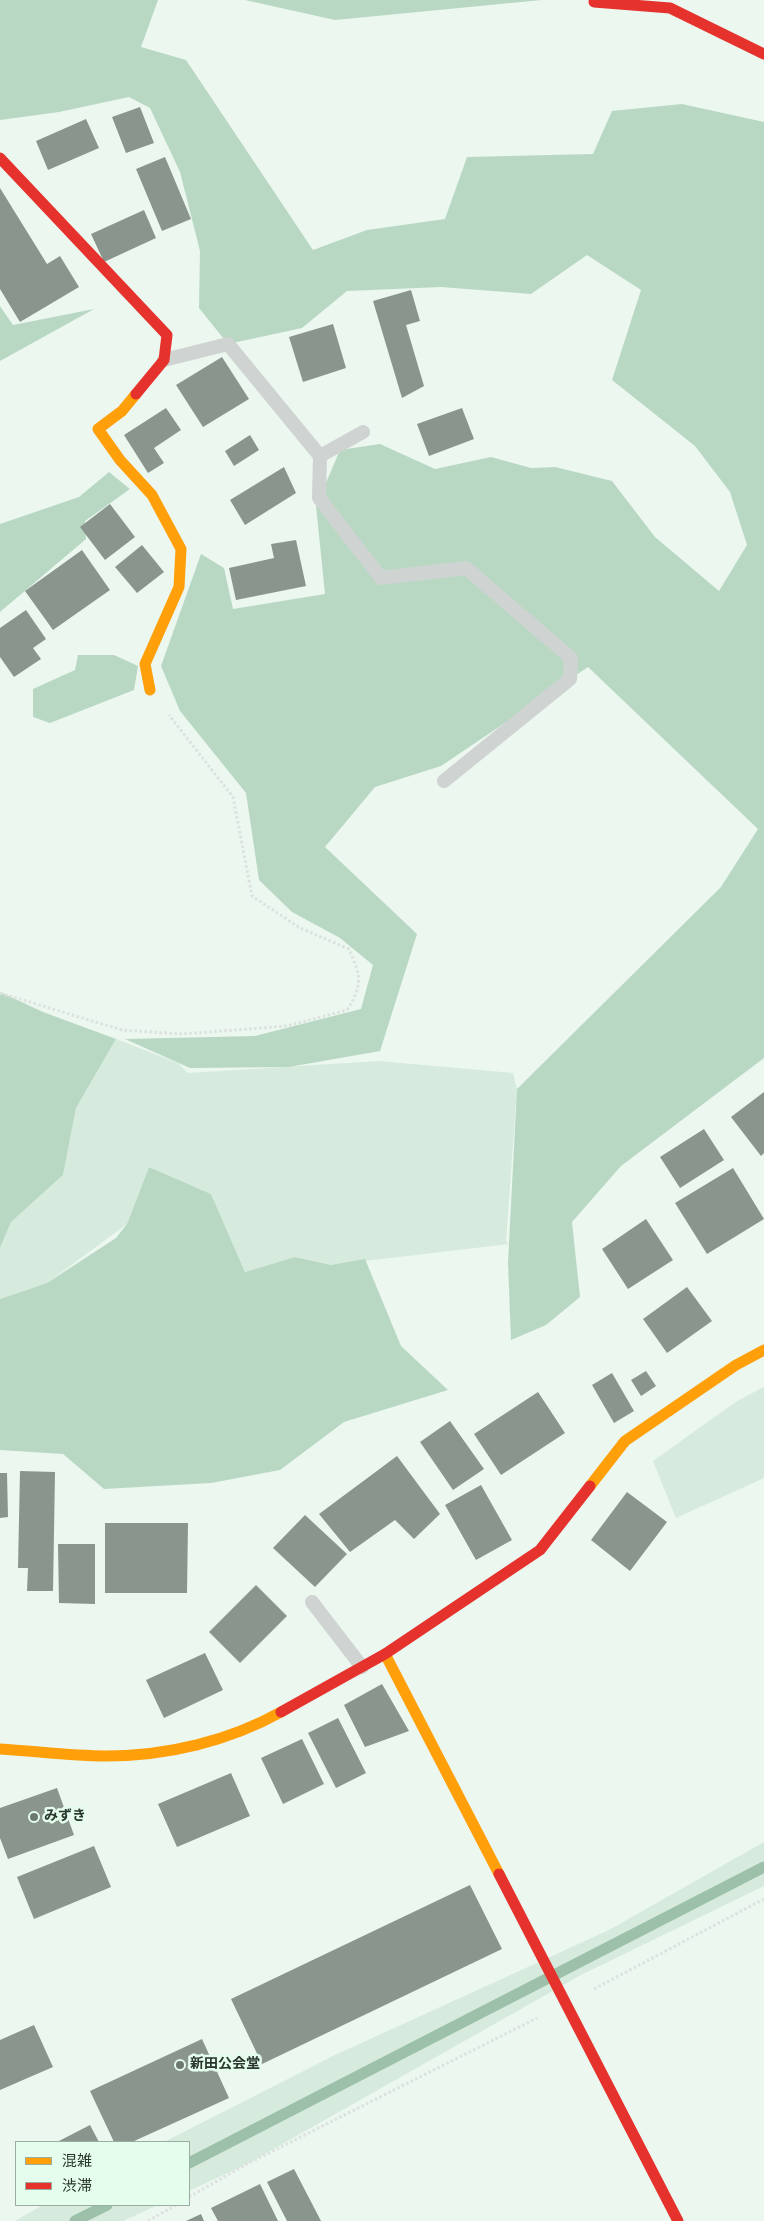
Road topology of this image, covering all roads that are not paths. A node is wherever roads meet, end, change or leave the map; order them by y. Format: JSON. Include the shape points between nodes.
{"nodes":[{"id":1,"x":594,"y":2,"type":"dead end"},
{"id":2,"x":764,"y":54,"type":"edge"},
{"id":3,"x":0,"y":158,"type":"edge"},
{"id":4,"x":164,"y":360,"type":"junction"},
{"id":5,"x":363,"y":432,"type":"dead end"},
{"id":6,"x":320,"y":456,"type":"junction"},
{"id":7,"x":150,"y":690,"type":"road end"},
{"id":8,"x":444,"y":781,"type":"dead end"},
{"id":9,"x":764,"y":1350,"type":"edge"},
{"id":10,"x":312,"y":1602,"type":"dead end"},
{"id":11,"x":385,"y":1654,"type":"junction"},
{"id":12,"x":362,"y":1666,"type":"junction"},
{"id":13,"x":0,"y":1750,"type":"edge"},
{"id":14,"x":678,"y":2221,"type":"edge"}],
"edges":[{"from":1,"to":2,"type":"street","via":[[670,8]]},
{"from":3,"to":4,"type":"street","via":[[168,335]]},
{"from":4,"to":6,"type":"lane","via":[[228,344]]},
{"from":4,"to":7,"type":"street","via":[[122,411],[98,429],[120,460],[152,495],[181,549],[179,587],[145,664]]},
{"from":5,"to":6,"type":"lane"},
{"from":6,"to":8,"type":"lane","via":[[320,498],[381,578],[466,568],[571,658],[570,679]]},
{"from":9,"to":11,"type":"street","via":[[736,1365],[624,1441],[540,1550]]},
{"from":10,"to":12,"type":"lane"},
{"from":11,"to":12,"type":"street"},
{"from":11,"to":14,"type":"street"},
{"from":12,"to":13,"type":"street","via":[[254,1727],[174,1751],[107,1756]]}]}
